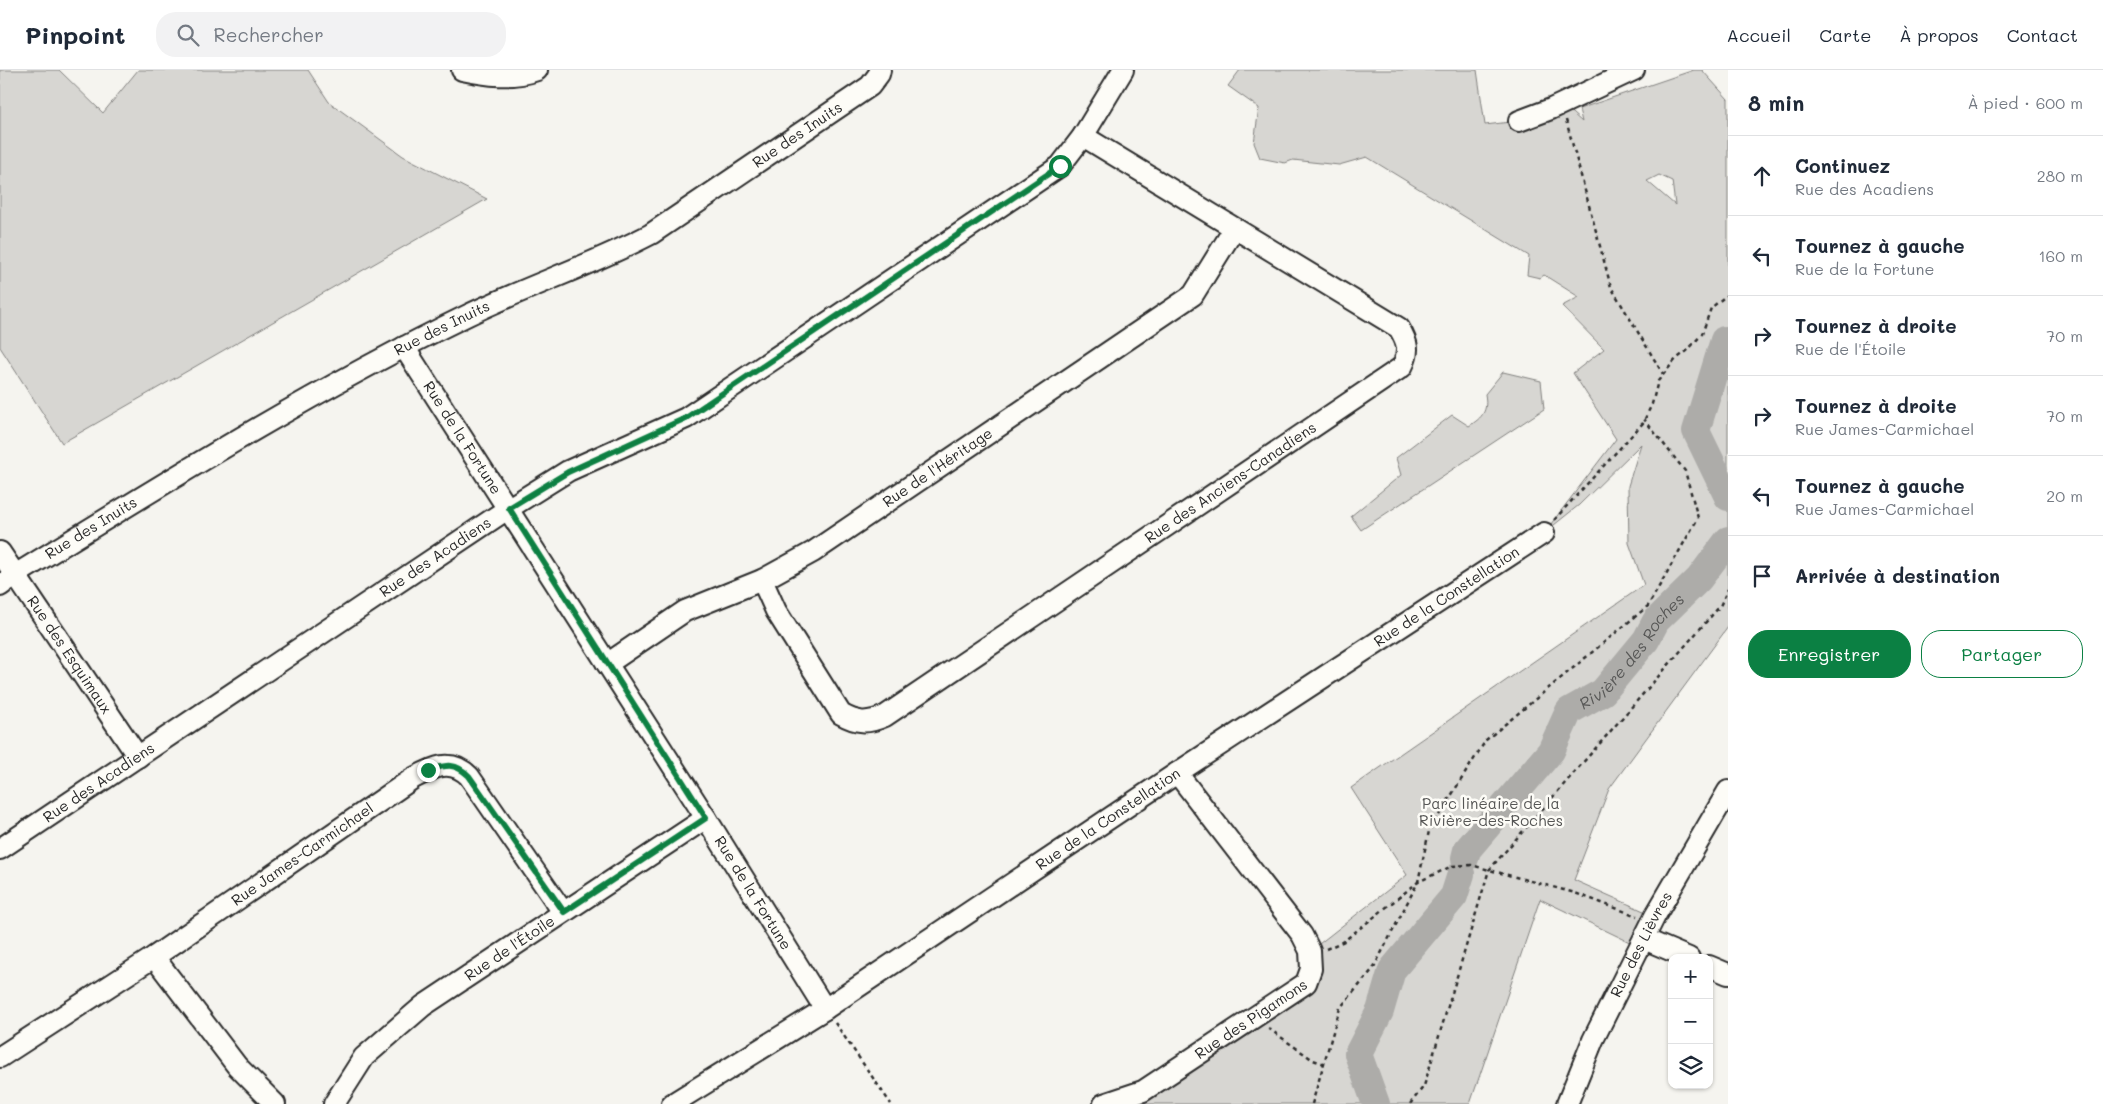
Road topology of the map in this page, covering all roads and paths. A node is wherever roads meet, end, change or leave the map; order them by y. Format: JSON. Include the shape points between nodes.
{"nodes":[{"id":1,"x":462,"y":70,"type":"edge"},
{"id":2,"x":537,"y":70,"type":"edge"},
{"id":3,"x":880,"y":70,"type":"edge"},
{"id":4,"x":1123,"y":70,"type":"edge"},
{"id":5,"x":1634,"y":70,"type":"edge"},
{"id":6,"x":1562,"y":104,"type":"junction"},
{"id":7,"x":1519,"y":121,"type":"dead end"},
{"id":8,"x":1083,"y":136,"type":"junction"},
{"id":9,"x":1234,"y":229,"type":"junction"},
{"id":10,"x":1728,"y":294,"type":"edge"},
{"id":11,"x":404,"y":347,"type":"junction"},
{"id":12,"x":1663,"y":375,"type":"junction"},
{"id":13,"x":1644,"y":419,"type":"junction"},
{"id":14,"x":509,"y":508,"type":"junction"},
{"id":15,"x":1544,"y":533,"type":"joint"},
{"id":16,"x":0,"y":552,"type":"edge"},
{"id":17,"x":762,"y":580,"type":"junction"},
{"id":18,"x":7,"y":581,"type":"edge"},
{"id":19,"x":1728,"y":589,"type":"edge"},
{"id":20,"x":607,"y":664,"type":"junction"},
{"id":21,"x":138,"y":757,"type":"junction"},
{"id":22,"x":1177,"y":773,"type":"junction"},
{"id":23,"x":1728,"y":790,"type":"edge"},
{"id":24,"x":706,"y":818,"type":"junction"},
{"id":25,"x":0,"y":848,"type":"edge"},
{"id":26,"x":1489,"y":870,"type":"junction"},
{"id":27,"x":1418,"y":882,"type":"junction"},
{"id":28,"x":564,"y":912,"type":"junction"},
{"id":29,"x":1648,"y":931,"type":"junction"},
{"id":30,"x":1683,"y":954,"type":"edge"},
{"id":31,"x":154,"y":957,"type":"junction"},
{"id":32,"x":1310,"y":958,"type":"junction"},
{"id":33,"x":1713,"y":968,"type":"edge"},
{"id":34,"x":1728,"y":974,"type":"edge"},
{"id":35,"x":825,"y":1009,"type":"junction"},
{"id":36,"x":1255,"y":1018,"type":"junction"},
{"id":37,"x":0,"y":1057,"type":"edge"},
{"id":38,"x":1326,"y":1064,"type":"junction"},
{"id":39,"x":275,"y":1104,"type":"edge"},
{"id":40,"x":334,"y":1104,"type":"edge"},
{"id":41,"x":672,"y":1104,"type":"edge"},
{"id":42,"x":890,"y":1104,"type":"edge"},
{"id":43,"x":1104,"y":1104,"type":"edge"},
{"id":44,"x":1312,"y":1104,"type":"edge"},
{"id":45,"x":1410,"y":1104,"type":"edge"},
{"id":46,"x":1567,"y":1104,"type":"edge"}],
"edges":[{"from":1,"to":2,"type":"street","via":[[490,76]]},
{"from":3,"to":11,"type":"street","name":"Rue des Inuits","via":[[870,86],[652,234],[468,315]]},
{"from":4,"to":8,"type":"street","name":"Rue des Acadiens"},
{"from":5,"to":6,"type":"street"},
{"from":6,"to":7,"type":"street"},
{"from":6,"to":12,"type":"path","via":[[1610,287]]},
{"from":8,"to":9,"type":"street","name":"Rue des Anciens-Canadiens"},
{"from":8,"to":14,"type":"street","name":"Rue des Acadiens","via":[[1060,166],[686,418],[568,472]]},
{"from":9,"to":17,"type":"street","name":"Rue de l'Héritage","via":[[1193,295],[813,552]]},
{"from":9,"to":17,"type":"street","name":"Rue des Anciens-Canadiens","via":[[1400,328],[1409,353],[1402,367],[885,716],[870,722],[855,722],[841,714],[776,611]]},
{"from":10,"to":12,"type":"path","via":[[1711,308],[1702,334]]},
{"from":11,"to":14,"type":"street","name":"Rue de la Fortune"},
{"from":11,"to":18,"type":"street","name":"Rue des Inuits","via":[[257,427]]},
{"from":12,"to":13,"type":"path"},
{"from":13,"to":15,"type":"path"},
{"from":13,"to":27,"type":"path","via":[[1686,471],[1698,518],[1648,606],[1486,740],[1428,831]]},
{"from":14,"to":20,"type":"street","name":"Rue de la Fortune"},
{"from":14,"to":21,"type":"street","name":"Rue des Acadiens"},
{"from":15,"to":22,"type":"street","name":"Rue de la Constellation"},
{"from":16,"to":18,"type":"street","name":"Rue des Esquimaux"},
{"from":17,"to":20,"type":"street","name":"Rue de l'Héritage","via":[[685,612]]},
{"from":18,"to":21,"type":"street","name":"Rue des Esquimaux"},
{"from":19,"to":26,"type":"path","via":[[1720,606]]},
{"from":20,"to":24,"type":"street","name":"Rue de la Fortune"},
{"from":21,"to":25,"type":"street","name":"Rue des Acadiens"},
{"from":22,"to":32,"type":"street","name":"Rue des Pigamons","via":[[1302,935]]},
{"from":22,"to":35,"type":"street","name":"Rue de la Constellation"},
{"from":23,"to":29,"type":"street","name":"Rue des Lièvres"},
{"from":24,"to":28,"type":"street","name":"Rue de l'Étoile"},
{"from":24,"to":35,"type":"street","name":"Rue de la Fortune"},
{"from":26,"to":27,"type":"path","via":[[1471,865],[1452,866]]},
{"from":26,"to":29,"type":"path","via":[[1576,893]]},
{"from":26,"to":45,"type":"path","via":[[1424,1086]]},
{"from":27,"to":32,"type":"path","via":[[1344,941]]},
{"from":27,"to":38,"type":"path","via":[[1373,969],[1340,1008]]},
{"from":28,"to":31,"type":"street","name":"Rue James-Carmichael","via":[[469,776],[460,767],[446,765],[412,779]]},
{"from":28,"to":40,"type":"street","name":"Rue de l'Étoile","via":[[422,1006],[364,1057]]},
{"from":29,"to":30,"type":"street"},
{"from":29,"to":46,"type":"street","name":"Rue des Lièvres","via":[[1593,1040]]},
{"from":31,"to":37,"type":"street","name":"Rue James-Carmichael"},
{"from":31,"to":39,"type":"street","via":[[237,1066]]},
{"from":32,"to":36,"type":"street","name":"Rue des Pigamons","via":[[1311,969],[1306,983]]},
{"from":33,"to":34,"type":"street"},
{"from":35,"to":41,"type":"street","name":"Rue de la Constellation"},
{"from":35,"to":42,"type":"path"},
{"from":36,"to":38,"type":"path","via":[[1313,1060]]},
{"from":36,"to":43,"type":"street","name":"Rue des Pigamons","via":[[1143,1091]]},
{"from":38,"to":44,"type":"path"}]}
